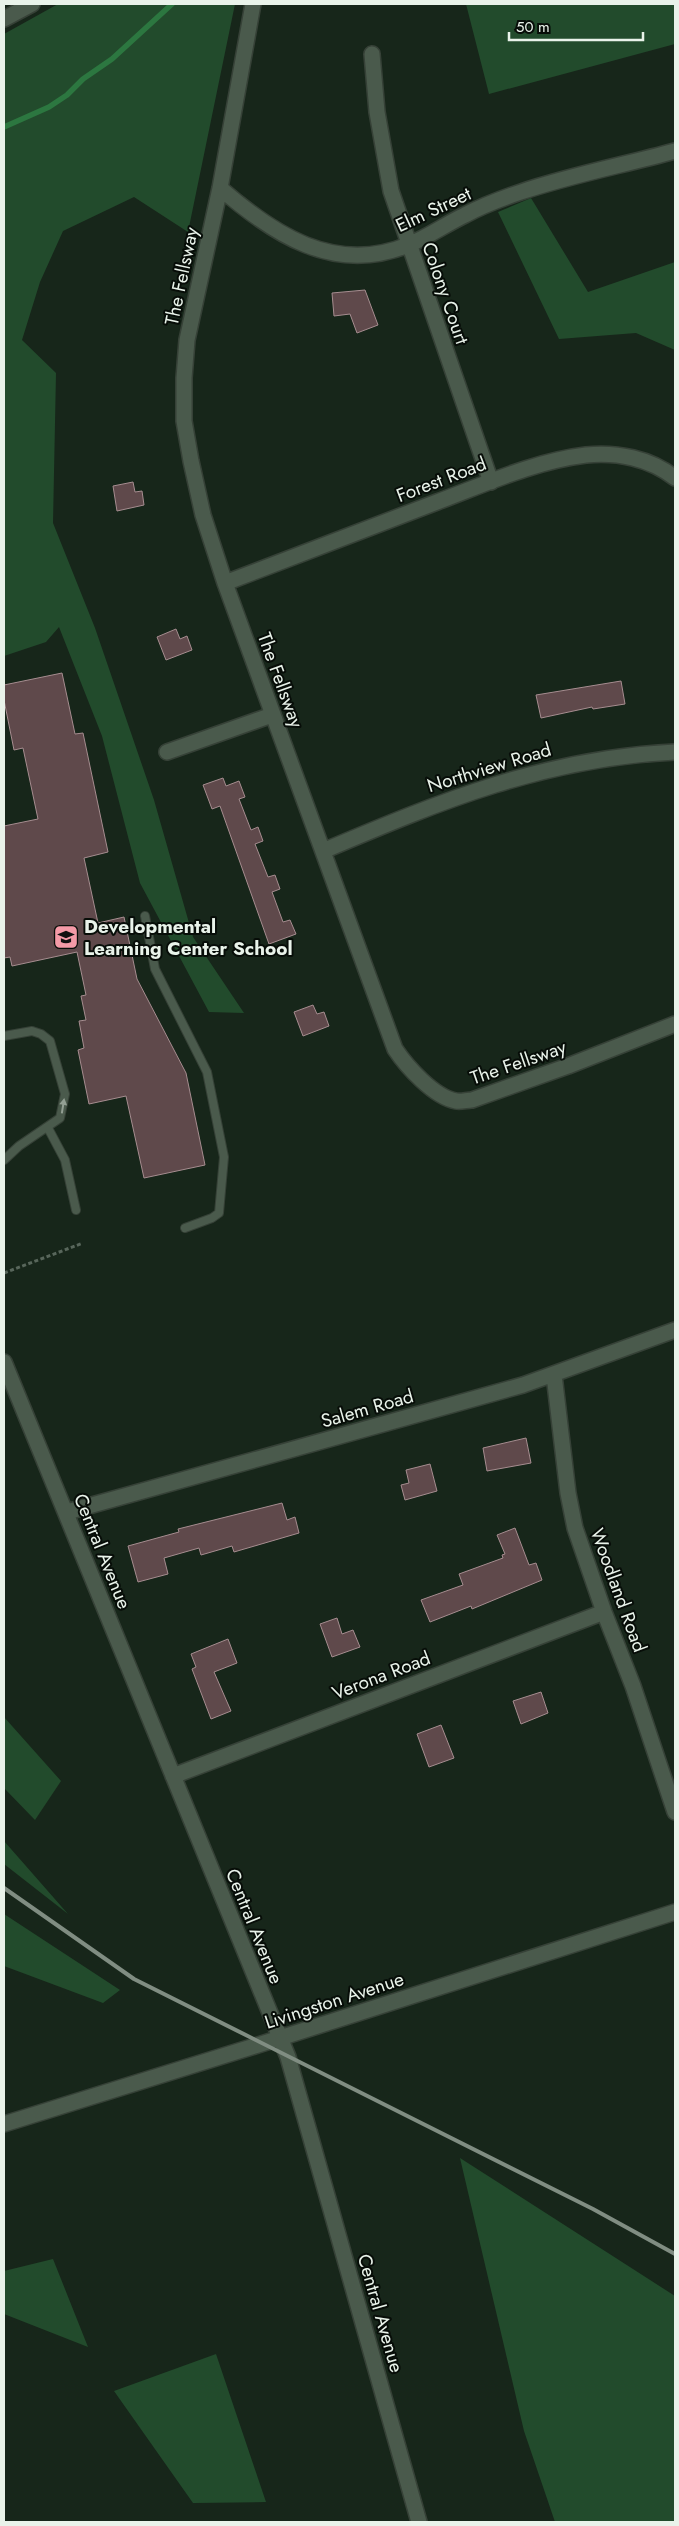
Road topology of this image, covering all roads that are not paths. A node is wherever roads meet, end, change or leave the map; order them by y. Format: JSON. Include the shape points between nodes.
{"nodes":[{"id":1,"x":32,"y":4,"type":"edge"},
{"id":2,"x":253,"y":4,"type":"edge"},
{"id":3,"x":4,"y":19,"type":"edge"},
{"id":4,"x":372,"y":54,"type":"dead end"},
{"id":5,"x":675,"y":151,"type":"edge"},
{"id":6,"x":220,"y":188,"type":"junction"},
{"id":7,"x":408,"y":245,"type":"junction"},
{"id":8,"x":675,"y":478,"type":"edge"},
{"id":9,"x":491,"y":482,"type":"junction"},
{"id":10,"x":224,"y":583,"type":"junction"},
{"id":11,"x":272,"y":715,"type":"junction"},
{"id":12,"x":167,"y":752,"type":"dead end"},
{"id":13,"x":675,"y":752,"type":"edge"},
{"id":14,"x":323,"y":852,"type":"junction"},
{"id":15,"x":145,"y":916,"type":"dead end"},
{"id":16,"x":675,"y":1024,"type":"edge"},
{"id":17,"x":4,"y":1036,"type":"edge"},
{"id":18,"x":48,"y":1128,"type":"junction"},
{"id":19,"x":4,"y":1160,"type":"edge"},
{"id":20,"x":76,"y":1210,"type":"dead end"},
{"id":21,"x":185,"y":1228,"type":"dead end"},
{"id":22,"x":675,"y":1330,"type":"edge"},
{"id":23,"x":4,"y":1362,"type":"edge"},
{"id":24,"x":554,"y":1375,"type":"junction"},
{"id":25,"x":66,"y":1512,"type":"junction"},
{"id":26,"x":604,"y":1612,"type":"junction"},
{"id":27,"x":172,"y":1776,"type":"junction"},
{"id":28,"x":675,"y":1812,"type":"edge"},
{"id":29,"x":675,"y":1912,"type":"edge"},
{"id":30,"x":280,"y":2038,"type":"junction"},
{"id":31,"x":4,"y":2124,"type":"edge"},
{"id":32,"x":419,"y":2522,"type":"edge"}],
"edges":[{"from":1,"to":3,"type":"street"},
{"from":2,"to":6,"type":"street","name":"The Fellsway"},
{"from":4,"to":7,"type":"street","name":"Colony Court","via":[[377,112],[390,191]]},
{"from":5,"to":7,"type":"street","name":"Elm Street","via":[[522,192],[467,213]]},
{"from":6,"to":7,"type":"street","name":"Elm Street","via":[[267,226],[312,248],[361,254]]},
{"from":6,"to":10,"type":"street","name":"The Fellsway","via":[[187,340],[184,421],[204,514]]},
{"from":7,"to":9,"type":"street","name":"Colony Court"},
{"from":8,"to":9,"type":"street","name":"Forest Road","via":[[651,464],[613,454],[559,460]]},
{"from":9,"to":10,"type":"street","name":"Forest Road"},
{"from":10,"to":11,"type":"street","name":"The Fellsway"},
{"from":11,"to":12,"type":"street"},
{"from":11,"to":14,"type":"street","name":"The Fellsway"},
{"from":13,"to":14,"type":"street","name":"Northview Road","via":[[570,763],[513,779],[420,810]]},
{"from":14,"to":16,"type":"street","name":"The Fellsway","via":[[395,1049],[423,1082],[456,1101],[472,1100]]},
{"from":15,"to":21,"type":"lane","via":[[156,969],[207,1072],[224,1157],[219,1213]]},
{"from":18,"to":17,"type":"lane","one_way":true,"via":[[60,1118],[65,1094],[53,1046],[37,1032]]},
{"from":18,"to":19,"type":"lane"},
{"from":18,"to":20,"type":"lane","via":[[65,1160]]},
{"from":22,"to":24,"type":"street","name":"Salem Road"},
{"from":23,"to":25,"type":"street","name":"Central Avenue"},
{"from":24,"to":25,"type":"street","name":"Salem Road"},
{"from":24,"to":26,"type":"street","name":"Woodland Road","via":[[568,1493],[578,1536]]},
{"from":25,"to":27,"type":"street","name":"Central Avenue"},
{"from":26,"to":27,"type":"street","name":"Verona Road"},
{"from":26,"to":28,"type":"street","name":"Woodland Road","via":[[633,1686]]},
{"from":27,"to":30,"type":"street","name":"Central Avenue"},
{"from":29,"to":30,"type":"street","name":"Livingston Avenue"},
{"from":30,"to":31,"type":"street","name":"Livingston Avenue"},
{"from":30,"to":32,"type":"street","name":"Central Avenue"}]}
